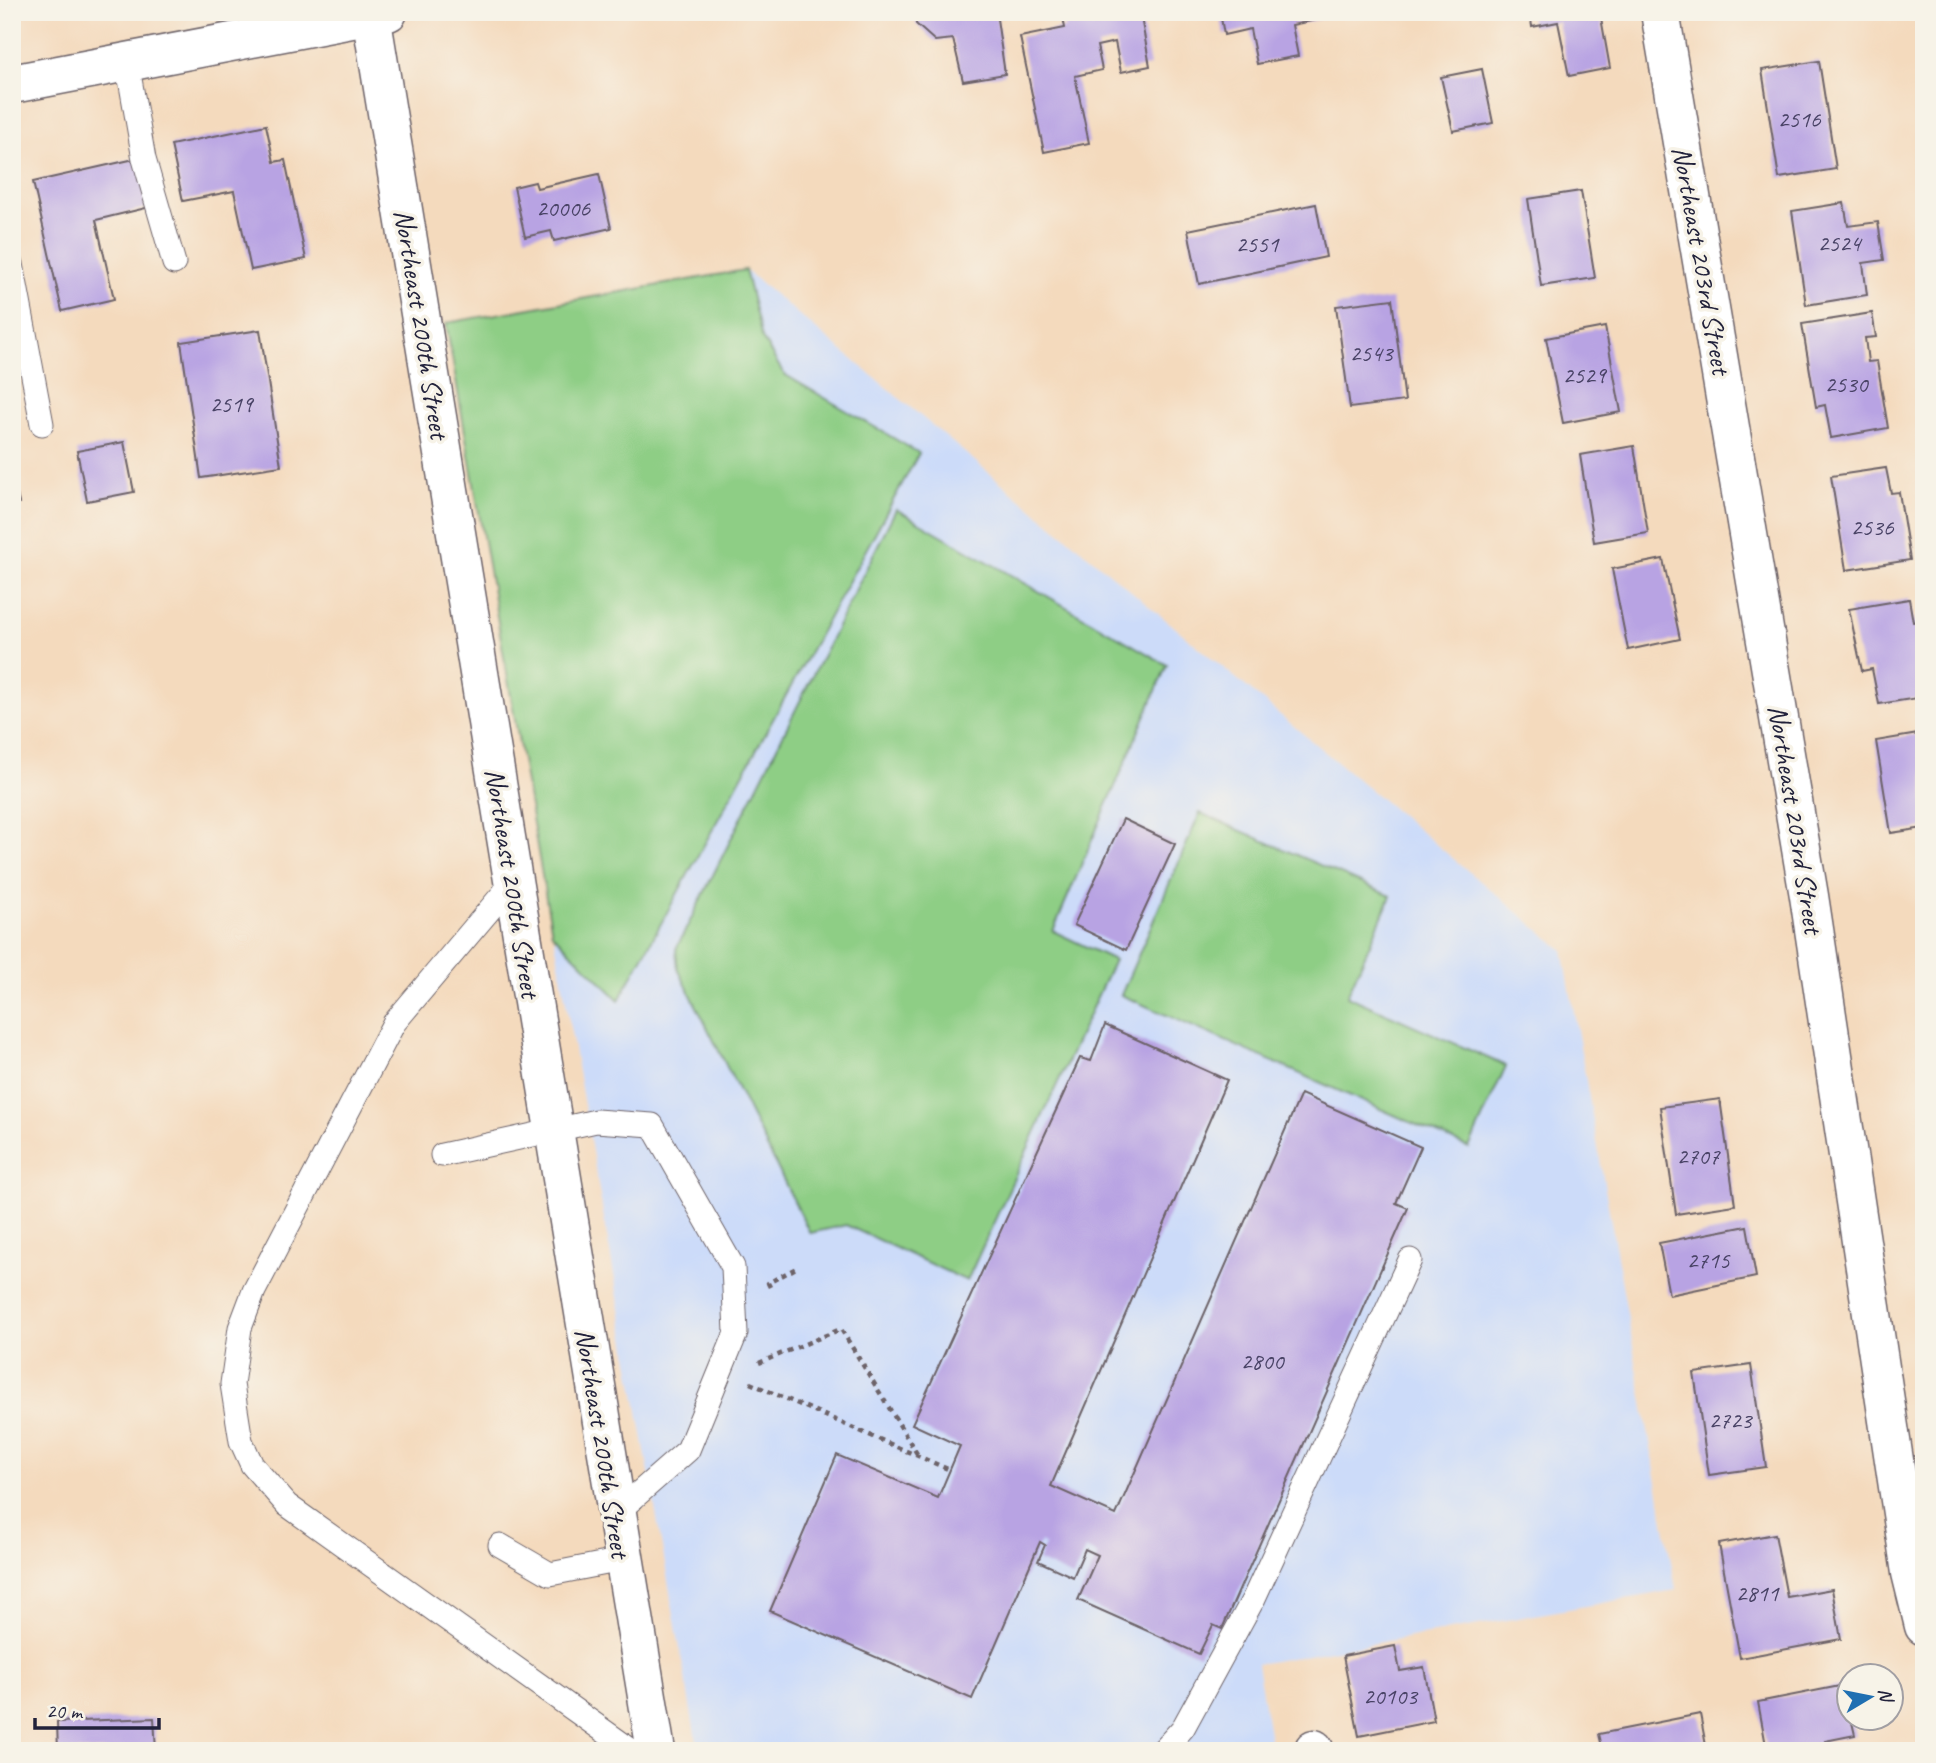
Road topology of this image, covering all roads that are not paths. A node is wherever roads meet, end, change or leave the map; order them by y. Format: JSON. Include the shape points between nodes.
{"nodes":[{"id":1,"x":1660,"y":12,"type":"edge"},
{"id":2,"x":379,"y":14,"type":"edge"},
{"id":3,"x":127,"y":62,"type":"junction"},
{"id":4,"x":12,"y":83,"type":"edge"},
{"id":5,"x":174,"y":263,"type":"dead end"},
{"id":6,"x":12,"y":264,"type":"edge"},
{"id":7,"x":42,"y":424,"type":"dead end"},
{"id":8,"x":513,"y":882,"type":"junction"},
{"id":9,"x":552,"y":1131,"type":"junction"},
{"id":10,"x":442,"y":1155,"type":"dead end"},
{"id":11,"x":1410,"y":1259,"type":"dead end"},
{"id":12,"x":615,"y":1514,"type":"junction"},
{"id":13,"x":500,"y":1545,"type":"dead end"},
{"id":14,"x":622,"y":1560,"type":"junction"},
{"id":15,"x":1924,"y":1626,"type":"edge"},
{"id":16,"x":632,"y":1751,"type":"edge"},
{"id":17,"x":656,"y":1751,"type":"edge"},
{"id":18,"x":1162,"y":1751,"type":"edge"}],
"edges":[{"from":1,"to":15,"type":"street","name":"Northeast 203rd Street","via":[[1801,845],[1911,1573]]},
{"from":2,"to":3,"type":"street"},
{"from":2,"to":8,"type":"street","name":"Northeast 200th Street"},
{"from":3,"to":4,"type":"street"},
{"from":3,"to":5,"type":"lane","via":[[144,159]]},
{"from":6,"to":7,"type":"lane"},
{"from":8,"to":9,"type":"street","name":"Northeast 200th Street"},
{"from":8,"to":16,"type":"lane","via":[[394,1023],[318,1167],[254,1290],[240,1328],[232,1384],[234,1415],[252,1465],[287,1505]]},
{"from":9,"to":10,"type":"lane"},
{"from":9,"to":12,"type":"street","name":"Northeast 200th Street"},
{"from":9,"to":12,"type":"lane","via":[[596,1121],[652,1125],[733,1267],[736,1333],[688,1450]]},
{"from":11,"to":18,"type":"lane","via":[[1254,1598],[1183,1728]]},
{"from":12,"to":14,"type":"street","name":"Northeast 200th Street"},
{"from":13,"to":14,"type":"lane","via":[[550,1574]]},
{"from":14,"to":17,"type":"street","name":"Northeast 200th Street"}]}
